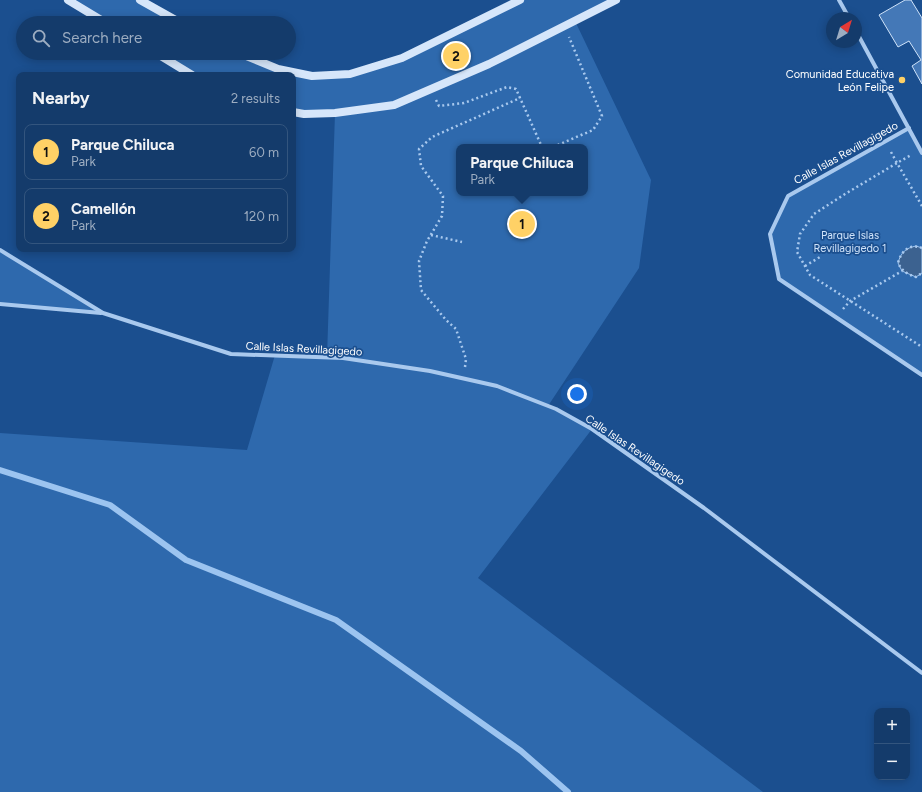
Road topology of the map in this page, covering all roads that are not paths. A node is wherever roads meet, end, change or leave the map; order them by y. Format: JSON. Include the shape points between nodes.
{"nodes":[{"id":1,"x":68,"y":0,"type":"edge"},
{"id":2,"x":140,"y":0,"type":"edge"},
{"id":3,"x":520,"y":0,"type":"edge"},
{"id":4,"x":616,"y":0,"type":"edge"},
{"id":5,"x":839,"y":0,"type":"edge"},
{"id":6,"x":846,"y":12,"type":"edge"},
{"id":7,"x":94,"y":16,"type":"edge"},
{"id":8,"x":169,"y":16,"type":"edge"},
{"id":9,"x":862,"y":42,"type":"edge"},
{"id":10,"x":167,"y":60,"type":"edge"},
{"id":11,"x":256,"y":60,"type":"edge"},
{"id":12,"x":187,"y":72,"type":"edge"},
{"id":13,"x":293,"y":72,"type":"edge"},
{"id":14,"x":296,"y":73,"type":"edge"},
{"id":15,"x":296,"y":113,"type":"edge"},
{"id":16,"x":909,"y":128,"type":"junction"},
{"id":17,"x":921,"y":151,"type":"edge"},
{"id":18,"x":0,"y":250,"type":"edge"},
{"id":19,"x":0,"y":304,"type":"edge"},
{"id":20,"x":103,"y":313,"type":"junction"},
{"id":21,"x":922,"y":375,"type":"edge"},
{"id":22,"x":922,"y":673,"type":"edge"}],
"edges":[{"from":1,"to":7,"type":"street"},
{"from":2,"to":8,"type":"street"},
{"from":3,"to":14,"type":"street","via":[[402,58],[350,74],[312,76]]},
{"from":4,"to":15,"type":"street","via":[[489,64],[394,105],[335,113]]},
{"from":5,"to":6,"type":"street"},
{"from":9,"to":16,"type":"street","name":"Calle Islas Revillagigedo"},
{"from":10,"to":12,"type":"street"},
{"from":11,"to":13,"type":"street"},
{"from":16,"to":17,"type":"street","name":"Calle Islas Revillagigedo"},
{"from":16,"to":21,"type":"street","name":"Calle Islas Revillagigedo","via":[[788,196],[770,234],[779,279]]},
{"from":18,"to":20,"type":"street","name":"Calle Islas Revillagigedo"},
{"from":19,"to":20,"type":"street","name":"Calle Islas Revillagigedo"},
{"from":20,"to":22,"type":"street","name":"Calle Islas Revillagigedo","via":[[231,354],[344,358],[430,371],[497,386],[548,406],[592,429],[704,508]]}]}
